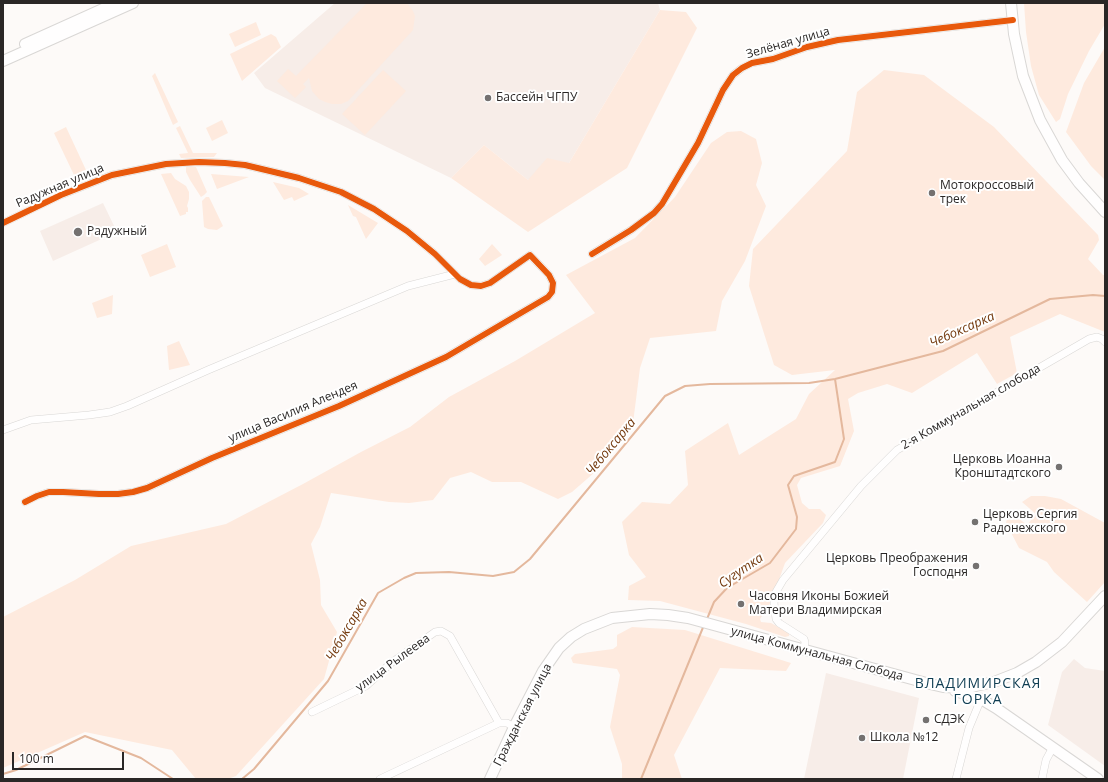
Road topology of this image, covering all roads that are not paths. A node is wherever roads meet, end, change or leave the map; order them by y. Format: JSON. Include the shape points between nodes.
{"nodes":[{"id":1,"x":116,"y":3,"type":"edge"},
{"id":2,"x":133,"y":3,"type":"edge"},
{"id":3,"x":1011,"y":3,"type":"edge"},
{"id":4,"x":1013,"y":20,"type":"junction"},
{"id":5,"x":79,"y":23,"type":"junction"},
{"id":6,"x":3,"y":54,"type":"edge"},
{"id":7,"x":3,"y":61,"type":"edge"},
{"id":8,"x":1079,"y":183,"type":"junction"},
{"id":9,"x":1105,"y":203,"type":"edge"},
{"id":10,"x":1105,"y":212,"type":"edge"},
{"id":11,"x":3,"y":223,"type":"edge"},
{"id":12,"x":592,"y":254,"type":"dead end"},
{"id":13,"x":455,"y":274,"type":"junction"},
{"id":14,"x":552,"y":292,"type":"joint"},
{"id":15,"x":1105,"y":342,"type":"edge"},
{"id":16,"x":3,"y":430,"type":"edge"},
{"id":17,"x":25,"y":502,"type":"dead end"},
{"id":18,"x":1105,"y":596,"type":"edge"},
{"id":19,"x":688,"y":618,"type":"joint"},
{"id":20,"x":804,"y":651,"type":"junction"},
{"id":21,"x":994,"y":682,"type":"junction"},
{"id":22,"x":943,"y":687,"type":"junction"},
{"id":23,"x":981,"y":699,"type":"junction"},
{"id":24,"x":312,"y":712,"type":"dead end"},
{"id":25,"x":499,"y":723,"type":"junction"},
{"id":26,"x":514,"y":727,"type":"junction"},
{"id":27,"x":1053,"y":747,"type":"junction"},
{"id":28,"x":380,"y":779,"type":"edge"},
{"id":29,"x":490,"y":779,"type":"edge"},
{"id":30,"x":956,"y":779,"type":"edge"},
{"id":31,"x":1042,"y":779,"type":"edge"},
{"id":32,"x":1098,"y":779,"type":"edge"}],
"edges":[{"from":1,"to":5,"type":"main road"},
{"from":2,"to":5,"type":"main road"},
{"from":3,"to":4,"type":"main road"},
{"from":4,"to":8,"type":"main road","via":[[1023,76],[1031,99],[1050,140]]},
{"from":4,"to":12,"type":"street","name":"Зелёная улица","via":[[838,40],[742,68],[733,75],[723,90],[698,143],[662,204],[631,230]]},
{"from":5,"to":6,"type":"main road"},
{"from":5,"to":7,"type":"main road"},
{"from":8,"to":9,"type":"main road"},
{"from":8,"to":10,"type":"main road"},
{"from":11,"to":13,"type":"street","name":"Радужная улица","via":[[61,195],[112,175],[173,163],[225,163],[299,178],[341,192],[374,209],[407,231]]},
{"from":13,"to":14,"type":"street","name":"Радужная улица","via":[[465,283],[481,286],[490,283],[530,255],[552,278]]},
{"from":13,"to":16,"type":"street","via":[[408,286],[118,409],[90,415],[35,419]]},
{"from":14,"to":17,"type":"street","name":"улица Василия Алендея","via":[[542,301],[439,360],[147,488],[118,494],[49,492]]},
{"from":15,"to":20,"type":"street","name":"2-я Коммунальная слобода","via":[[1097,337],[1089,339],[898,450],[861,486],[783,580],[776,592],[776,619],[804,639]]},
{"from":18,"to":21,"type":"main road","name":"улица Коммунальная Слобода","via":[[1052,650],[1017,673]]},
{"from":19,"to":20,"type":"main road","name":"улица Коммунальная Слобода"},
{"from":19,"to":26,"type":"main road","name":"Гражданская улица","via":[[631,615],[599,622],[578,633],[559,648],[543,671]]},
{"from":20,"to":22,"type":"main road","name":"улица Коммунальная Слобода"},
{"from":21,"to":22,"type":"main road","name":"улица Коммунальная Слобода","via":[[975,687]]},
{"from":21,"to":23,"type":"main road"},
{"from":22,"to":23,"type":"main road"},
{"from":23,"to":27,"type":"main road"},
{"from":23,"to":30,"type":"street","via":[[969,728]]},
{"from":24,"to":25,"type":"street","name":"улица Рылеева","via":[[366,686],[391,663],[435,632],[441,631],[450,636]]},
{"from":25,"to":26,"type":"street","via":[[507,723]]},
{"from":25,"to":28,"type":"street"},
{"from":26,"to":29,"type":"main road","name":"Гражданская улица"},
{"from":27,"to":31,"type":"street","via":[[1046,760]]},
{"from":27,"to":32,"type":"main road"}]}
